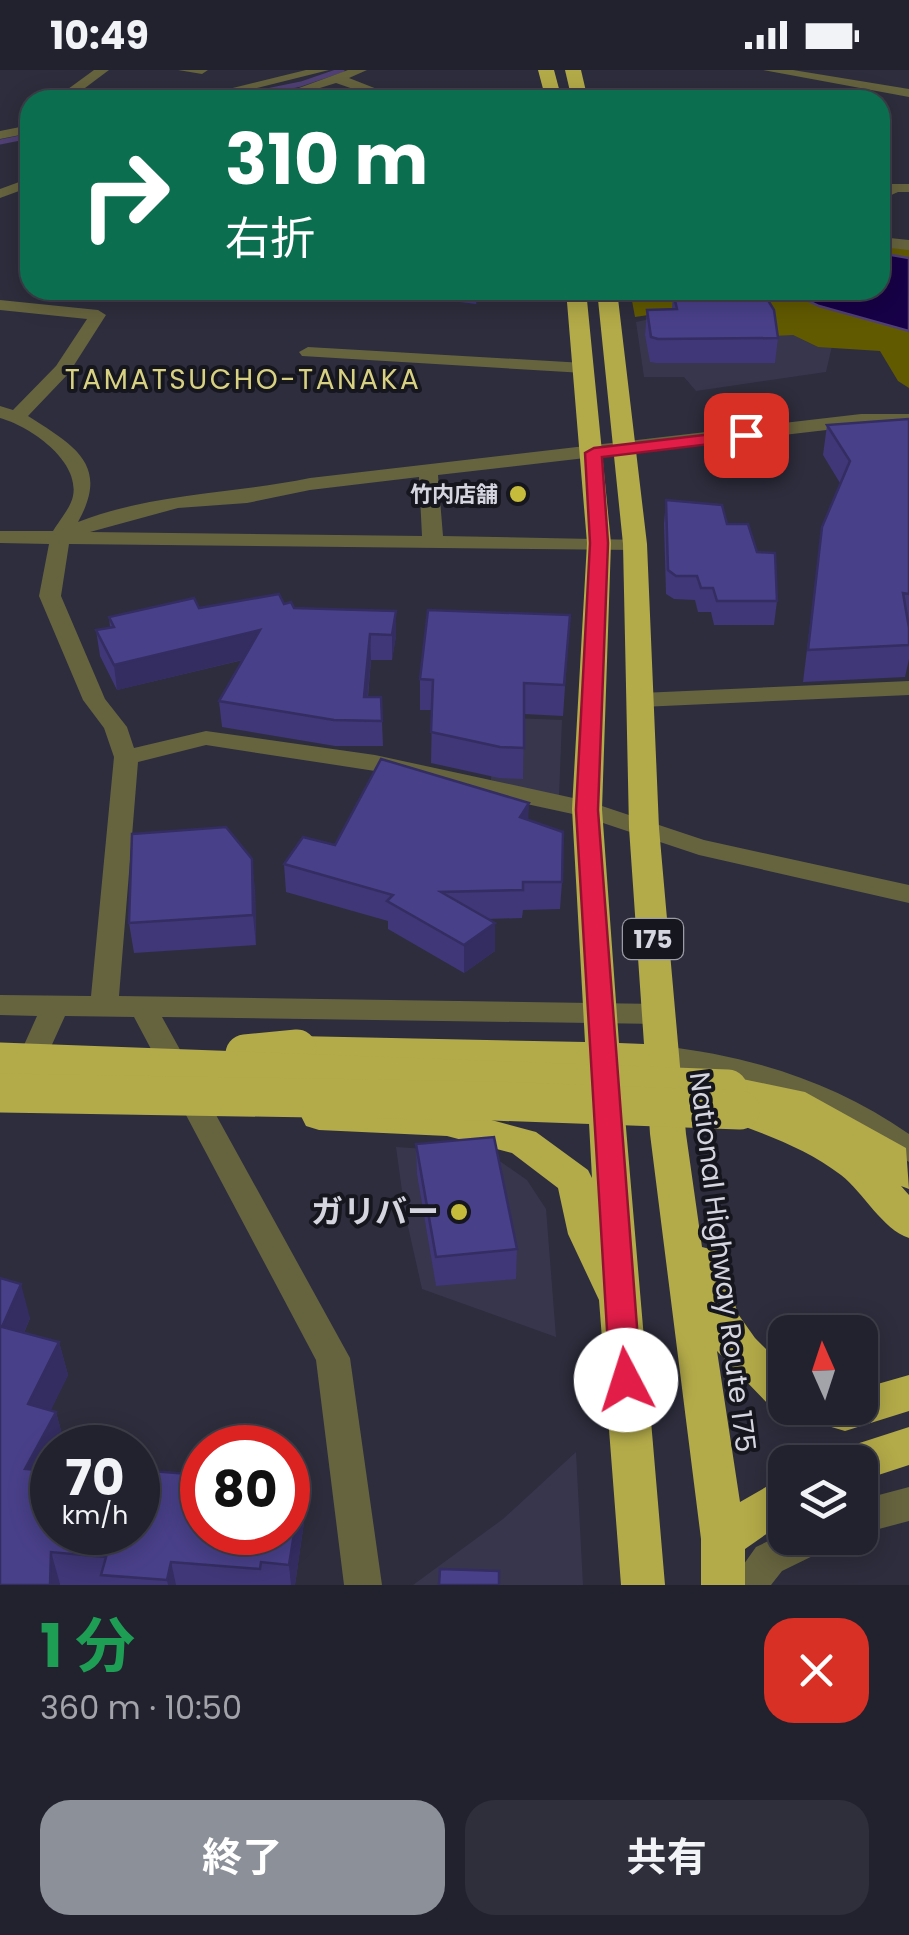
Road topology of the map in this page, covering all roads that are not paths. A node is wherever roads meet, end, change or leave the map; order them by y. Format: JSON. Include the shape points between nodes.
{"nodes":[{"id":1,"x":102,"y":70,"type":"edge"},
{"id":2,"x":184,"y":70,"type":"edge"},
{"id":3,"x":202,"y":70,"type":"edge"},
{"id":4,"x":324,"y":70,"type":"edge"},
{"id":5,"x":361,"y":70,"type":"edge"},
{"id":6,"x":769,"y":70,"type":"edge"},
{"id":7,"x":866,"y":70,"type":"edge"},
{"id":8,"x":339,"y":79,"type":"junction"},
{"id":9,"x":278,"y":83,"type":"junction"},
{"id":10,"x":852,"y":84,"type":"junction"},
{"id":11,"x":74,"y":90,"type":"edge"},
{"id":12,"x":245,"y":90,"type":"edge"},
{"id":13,"x":292,"y":90,"type":"edge"},
{"id":14,"x":303,"y":90,"type":"edge"},
{"id":15,"x":367,"y":90,"type":"edge"},
{"id":16,"x":909,"y":93,"type":"edge"},
{"id":17,"x":577,"y":300,"type":"edge"},
{"id":18,"x":607,"y":300,"type":"edge"},
{"id":19,"x":0,"y":305,"type":"edge"},
{"id":20,"x":308,"y":352,"type":"dead end"},
{"id":21,"x":584,"y":368,"type":"junction"},
{"id":22,"x":8,"y":415,"type":"edge"},
{"id":23,"x":909,"y":420,"type":"edge"},
{"id":24,"x":609,"y":451,"type":"junction"},
{"id":25,"x":428,"y":469,"type":"junction"},
{"id":26,"x":0,"y":537,"type":"edge"},
{"id":27,"x":60,"y":538,"type":"junction"},
{"id":28,"x":433,"y":542,"type":"junction"},
{"id":29,"x":599,"y":543,"type":"junction"},
{"id":30,"x":635,"y":544,"type":"junction"},
{"id":31,"x":909,"y":688,"type":"edge"},
{"id":32,"x":642,"y":700,"type":"junction"},
{"id":33,"x":126,"y":758,"type":"junction"},
{"id":34,"x":587,"y":810,"type":"junction"},
{"id":35,"x":644,"y":828,"type":"junction"},
{"id":36,"x":909,"y":894,"type":"edge"},
{"id":37,"x":0,"y":1005,"type":"edge"},
{"id":38,"x":55,"y":1006,"type":"junction"},
{"id":39,"x":104,"y":1006,"type":"junction"},
{"id":40,"x":142,"y":1006,"type":"junction"},
{"id":41,"x":602,"y":1014,"type":"junction"},
{"id":42,"x":658,"y":1014,"type":"junction"},
{"id":43,"x":603,"y":1056,"type":"junction"},
{"id":44,"x":662,"y":1057,"type":"junction"},
{"id":45,"x":0,"y":1062,"type":"edge"},
{"id":46,"x":128,"y":1065,"type":"junction"},
{"id":47,"x":0,"y":1093,"type":"edge"},
{"id":48,"x":172,"y":1094,"type":"junction"},
{"id":49,"x":734,"y":1100,"type":"junction"},
{"id":50,"x":0,"y":1111,"type":"edge"},
{"id":51,"x":668,"y":1134,"type":"junction"},
{"id":52,"x":909,"y":1150,"type":"edge"},
{"id":53,"x":909,"y":1174,"type":"edge"},
{"id":54,"x":909,"y":1223,"type":"edge"},
{"id":55,"x":619,"y":1308,"type":"junction"},
{"id":56,"x":768,"y":1379,"type":"edge"},
{"id":57,"x":909,"y":1394,"type":"edge"},
{"id":58,"x":878,"y":1403,"type":"edge"},
{"id":59,"x":909,"y":1446,"type":"edge"},
{"id":60,"x":878,"y":1456,"type":"edge"},
{"id":61,"x":909,"y":1504,"type":"edge"},
{"id":62,"x":768,"y":1508,"type":"edge"},
{"id":63,"x":878,"y":1512,"type":"edge"},
{"id":64,"x":723,"y":1539,"type":"junction"},
{"id":65,"x":775,"y":1555,"type":"edge"},
{"id":66,"x":363,"y":1585,"type":"edge"},
{"id":67,"x":643,"y":1585,"type":"edge"},
{"id":68,"x":724,"y":1585,"type":"edge"},
{"id":69,"x":748,"y":1585,"type":"edge"}],
"edges":[{"from":1,"to":11,"type":"street"},
{"from":2,"to":3,"type":"street"},
{"from":4,"to":9,"type":"street"},
{"from":5,"to":8,"type":"street"},
{"from":6,"to":10,"type":"street"},
{"from":7,"to":10,"type":"street"},
{"from":8,"to":14,"type":"street"},
{"from":8,"to":15,"type":"street"},
{"from":9,"to":12,"type":"street"},
{"from":9,"to":13,"type":"street"},
{"from":10,"to":16,"type":"street"},
{"from":17,"to":21,"type":"highway","name":"National Highway Route 175","number":"175"},
{"from":18,"to":24,"type":"highway","name":"National Highway Route 175","number":"175"},
{"from":19,"to":22,"type":"street","via":[[98,316],[63,368]]},
{"from":20,"to":21,"type":"street"},
{"from":21,"to":24,"type":"highway","name":"National Highway Route 175","number":"175"},
{"from":22,"to":27,"type":"street","via":[[53,440],[80,468],[84,496]]},
{"from":23,"to":24,"type":"street"},
{"from":24,"to":25,"type":"street"},
{"from":24,"to":29,"type":"highway","name":"National Highway Route 175","number":"175"},
{"from":24,"to":30,"type":"highway","name":"National Highway Route 175","number":"175"},
{"from":25,"to":27,"type":"street","via":[[247,498],[178,502]]},
{"from":25,"to":28,"type":"street"},
{"from":26,"to":27,"type":"street"},
{"from":27,"to":28,"type":"street"},
{"from":27,"to":33,"type":"street","via":[[50,596]]},
{"from":28,"to":29,"type":"street"},
{"from":29,"to":30,"type":"street"},
{"from":29,"to":34,"type":"highway","name":"National Highway Route 175","number":"175"},
{"from":30,"to":32,"type":"highway","name":"National Highway Route 175","number":"175"},
{"from":31,"to":32,"type":"street"},
{"from":32,"to":35,"type":"highway","name":"National Highway Route 175","number":"175"},
{"from":33,"to":34,"type":"street","via":[[206,738],[375,763]]},
{"from":33,"to":39,"type":"street"},
{"from":34,"to":35,"type":"street"},
{"from":34,"to":41,"type":"highway","name":"National Highway Route 175","number":"175"},
{"from":35,"to":36,"type":"street"},
{"from":35,"to":42,"type":"highway","name":"National Highway Route 175","number":"175"},
{"from":37,"to":38,"type":"street"},
{"from":38,"to":39,"type":"street"},
{"from":38,"to":50,"type":"street","via":[[22,1083]]},
{"from":39,"to":40,"type":"street"},
{"from":40,"to":41,"type":"street"},
{"from":40,"to":66,"type":"street","via":[[334,1358]]},
{"from":41,"to":42,"type":"street"},
{"from":41,"to":43,"type":"highway","name":"National Highway Route 175","number":"175"},
{"from":42,"to":44,"type":"highway","name":"National Highway Route 175","number":"175"},
{"from":43,"to":44,"type":"highway"},
{"from":43,"to":46,"type":"highway","bridge":true,"via":[[297,1049]]},
{"from":43,"to":55,"type":"highway","name":"National Highway Route 175","number":"175"},
{"from":44,"to":51,"type":"highway","name":"National Highway Route 175","number":"175"},
{"from":44,"to":52,"type":"street","via":[[711,1061],[821,1094]]},
{"from":45,"to":46,"type":"highway","bridge":true},
{"from":46,"to":49,"type":"highway","bridge":true},
{"from":47,"to":48,"type":"highway","bridge":true},
{"from":48,"to":49,"type":"highway","bridge":true},
{"from":48,"to":55,"type":"highway","bridge":true,"via":[[250,1114],[447,1122],[523,1142],[574,1180],[587,1234]]},
{"from":49,"to":53,"type":"highway","via":[[793,1102],[893,1158]]},
{"from":49,"to":54,"type":"highway","via":[[820,1140],[883,1186]]},
{"from":51,"to":56,"type":"highway","via":[[691,1189],[709,1295],[732,1346]]},
{"from":51,"to":64,"type":"highway","name":"National Highway Route 175","number":"175"},
{"from":55,"to":67,"type":"highway","name":"National Highway Route 175","number":"175"},
{"from":57,"to":58,"type":"highway"},
{"from":59,"to":60,"type":"highway"},
{"from":61,"to":63,"type":"street"},
{"from":62,"to":64,"type":"highway"},
{"from":64,"to":68,"type":"highway","name":"National Highway Route 175","number":"175"},
{"from":65,"to":69,"type":"street"}]}
